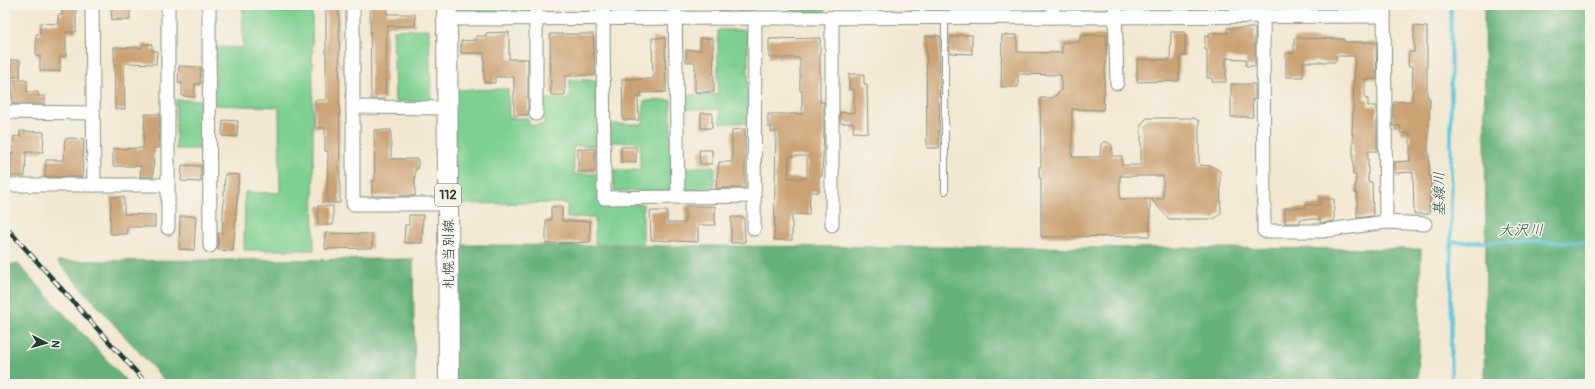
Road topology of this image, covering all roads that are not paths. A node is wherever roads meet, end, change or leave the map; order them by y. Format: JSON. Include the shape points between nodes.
{"nodes":[{"id":1,"x":92,"y":5,"type":"edge"},
{"id":2,"x":168,"y":5,"type":"edge"},
{"id":3,"x":209,"y":5,"type":"edge"},
{"id":4,"x":353,"y":5,"type":"edge"},
{"id":5,"x":536,"y":5,"type":"edge"},
{"id":6,"x":603,"y":5,"type":"edge"},
{"id":7,"x":675,"y":5,"type":"edge"},
{"id":8,"x":911,"y":11,"type":"edge"},
{"id":9,"x":984,"y":11,"type":"edge"},
{"id":10,"x":1053,"y":11,"type":"edge"},
{"id":11,"x":1115,"y":11,"type":"edge"},
{"id":12,"x":1193,"y":11,"type":"edge"},
{"id":13,"x":1263,"y":11,"type":"edge"},
{"id":14,"x":1384,"y":11,"type":"edge"},
{"id":15,"x":447,"y":12,"type":"edge"},
{"id":16,"x":784,"y":12,"type":"edge"},
{"id":17,"x":945,"y":17,"type":"junction"},
{"id":18,"x":675,"y":18,"type":"junction"},
{"id":19,"x":755,"y":18,"type":"junction"},
{"id":20,"x":832,"y":18,"type":"junction"},
{"id":21,"x":536,"y":19,"type":"junction"},
{"id":22,"x":603,"y":19,"type":"junction"},
{"id":23,"x":1117,"y":83,"type":"dead end"},
{"id":24,"x":353,"y":107,"type":"junction"},
{"id":25,"x":447,"y":108,"type":"junction"},
{"id":26,"x":5,"y":112,"type":"edge"},
{"id":27,"x":93,"y":113,"type":"junction"},
{"id":28,"x":536,"y":114,"type":"dead end"},
{"id":29,"x":168,"y":184,"type":"junction"},
{"id":30,"x":5,"y":185,"type":"edge"},
{"id":31,"x":94,"y":185,"type":"junction"},
{"id":32,"x":945,"y":191,"type":"dead end"},
{"id":33,"x":754,"y":196,"type":"junction"},
{"id":34,"x":678,"y":197,"type":"junction"},
{"id":35,"x":448,"y":204,"type":"junction"},
{"id":36,"x":1386,"y":222,"type":"junction"},
{"id":37,"x":1424,"y":224,"type":"dead end"},
{"id":38,"x":832,"y":225,"type":"dead end"},
{"id":39,"x":168,"y":228,"type":"dead end"},
{"id":40,"x":754,"y":229,"type":"dead end"},
{"id":41,"x":210,"y":246,"type":"dead end"},
{"id":42,"x":448,"y":384,"type":"edge"}],
"edges":[{"from":1,"to":27,"type":"street"},
{"from":2,"to":29,"type":"street"},
{"from":3,"to":41,"type":"street"},
{"from":4,"to":24,"type":"street"},
{"from":5,"to":21,"type":"street"},
{"from":6,"to":22,"type":"street"},
{"from":7,"to":18,"type":"street"},
{"from":8,"to":17,"type":"street"},
{"from":8,"to":20,"type":"street"},
{"from":9,"to":10,"type":"street"},
{"from":9,"to":17,"type":"street"},
{"from":10,"to":11,"type":"street"},
{"from":11,"to":12,"type":"street"},
{"from":11,"to":23,"type":"street"},
{"from":12,"to":13,"type":"street"},
{"from":13,"to":14,"type":"street"},
{"from":13,"to":36,"type":"street","via":[[1264,231],[1322,231]]},
{"from":14,"to":36,"type":"street"},
{"from":15,"to":21,"type":"street"},
{"from":15,"to":25,"type":"main road","name":"札幌当別線","number":"112"},
{"from":16,"to":19,"type":"street"},
{"from":16,"to":20,"type":"street"},
{"from":17,"to":32,"type":"lane"},
{"from":18,"to":19,"type":"street"},
{"from":18,"to":22,"type":"street"},
{"from":18,"to":34,"type":"street"},
{"from":19,"to":33,"type":"street"},
{"from":20,"to":38,"type":"street"},
{"from":21,"to":22,"type":"street"},
{"from":21,"to":28,"type":"street"},
{"from":22,"to":34,"type":"street","via":[[604,198]]},
{"from":24,"to":25,"type":"street"},
{"from":24,"to":35,"type":"street","via":[[354,204]]},
{"from":25,"to":35,"type":"main road","name":"札幌当別線","number":"112"},
{"from":26,"to":27,"type":"street"},
{"from":27,"to":31,"type":"street"},
{"from":29,"to":31,"type":"street"},
{"from":29,"to":39,"type":"street"},
{"from":30,"to":31,"type":"street"},
{"from":33,"to":34,"type":"street"},
{"from":33,"to":40,"type":"street"},
{"from":35,"to":42,"type":"main road","name":"札幌当別線","number":"112"},
{"from":36,"to":37,"type":"street"}]}
